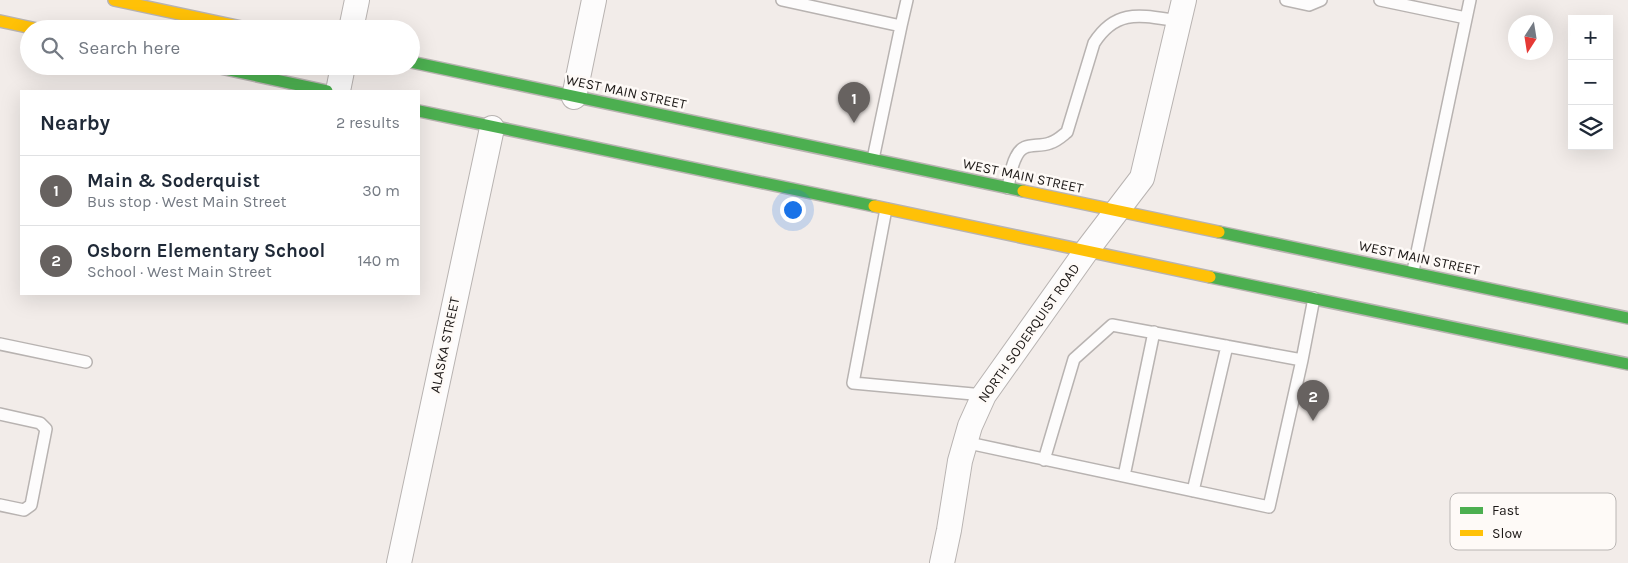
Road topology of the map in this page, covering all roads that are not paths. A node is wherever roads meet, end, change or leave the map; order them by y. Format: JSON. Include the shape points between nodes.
{"nodes":[{"id":1,"x":114,"y":0,"type":"edge"},
{"id":2,"x":357,"y":0,"type":"edge"},
{"id":3,"x":594,"y":0,"type":"edge"},
{"id":4,"x":782,"y":0,"type":"edge"},
{"id":5,"x":907,"y":0,"type":"edge"},
{"id":6,"x":1286,"y":0,"type":"edge"},
{"id":7,"x":1321,"y":0,"type":"edge"},
{"id":8,"x":1380,"y":0,"type":"edge"},
{"id":9,"x":1470,"y":0,"type":"edge"},
{"id":10,"x":1181,"y":11,"type":"edge"},
{"id":11,"x":1466,"y":18,"type":"junction"},
{"id":12,"x":208,"y":20,"type":"edge"},
{"id":13,"x":353,"y":20,"type":"edge"},
{"id":14,"x":0,"y":21,"type":"edge"},
{"id":15,"x":20,"y":25,"type":"edge"},
{"id":16,"x":901,"y":26,"type":"junction"},
{"id":17,"x":420,"y":64,"type":"edge"},
{"id":18,"x":253,"y":75,"type":"edge"},
{"id":19,"x":341,"y":75,"type":"edge"},
{"id":20,"x":323,"y":90,"type":"edge"},
{"id":21,"x":338,"y":90,"type":"edge"},
{"id":22,"x":574,"y":97,"type":"junction"},
{"id":23,"x":420,"y":111,"type":"edge"},
{"id":24,"x":492,"y":128,"type":"junction"},
{"id":25,"x":873,"y":159,"type":"junction"},
{"id":26,"x":1008,"y":188,"type":"junction"},
{"id":27,"x":886,"y":209,"type":"junction"},
{"id":28,"x":1117,"y":211,"type":"junction"},
{"id":29,"x":1087,"y":250,"type":"junction"},
{"id":30,"x":1413,"y":272,"type":"junction"},
{"id":31,"x":1314,"y":298,"type":"junction"},
{"id":32,"x":1628,"y":318,"type":"edge"},
{"id":33,"x":1154,"y":332,"type":"junction"},
{"id":34,"x":0,"y":344,"type":"edge"},
{"id":35,"x":1227,"y":346,"type":"junction"},
{"id":36,"x":1302,"y":360,"type":"junction"},
{"id":37,"x":86,"y":362,"type":"dead end"},
{"id":38,"x":1628,"y":364,"type":"edge"},
{"id":39,"x":984,"y":395,"type":"junction"},
{"id":40,"x":0,"y":414,"type":"edge"},
{"id":41,"x":964,"y":442,"type":"junction"},
{"id":42,"x":1044,"y":460,"type":"junction"},
{"id":43,"x":1124,"y":476,"type":"junction"},
{"id":44,"x":1194,"y":490,"type":"junction"},
{"id":45,"x":0,"y":505,"type":"edge"},
{"id":46,"x":399,"y":563,"type":"edge"},
{"id":47,"x":942,"y":563,"type":"edge"}],
"edges":[{"from":1,"to":12,"type":"main road"},
{"from":2,"to":13,"type":"street"},
{"from":3,"to":22,"type":"street"},
{"from":4,"to":16,"type":"lane"},
{"from":5,"to":16,"type":"lane"},
{"from":6,"to":7,"type":"lane","via":[[1309,5]]},
{"from":8,"to":11,"type":"lane"},
{"from":9,"to":11,"type":"lane"},
{"from":10,"to":26,"type":"lane","via":[[1116,20],[1101,31],[1094,43],[1067,132],[1050,144],[1025,146],[1019,151]]},
{"from":10,"to":28,"type":"street","name":"NORTH SODERQUIST ROAD","via":[[1142,178]]},
{"from":11,"to":30,"type":"lane"},
{"from":14,"to":15,"type":"main road"},
{"from":16,"to":25,"type":"lane"},
{"from":17,"to":22,"type":"main road","name":"WEST MAIN STREET"},
{"from":18,"to":20,"type":"main road"},
{"from":19,"to":21,"type":"street"},
{"from":22,"to":25,"type":"main road","name":"WEST MAIN STREET"},
{"from":23,"to":24,"type":"main road"},
{"from":24,"to":27,"type":"main road"},
{"from":24,"to":46,"type":"street","name":"ALASKA STREET"},
{"from":25,"to":26,"type":"main road","name":"WEST MAIN STREET"},
{"from":26,"to":28,"type":"main road","name":"WEST MAIN STREET"},
{"from":27,"to":29,"type":"main road"},
{"from":27,"to":39,"type":"lane","via":[[853,383]]},
{"from":28,"to":29,"type":"street","name":"NORTH SODERQUIST ROAD"},
{"from":28,"to":30,"type":"main road","name":"WEST MAIN STREET"},
{"from":29,"to":31,"type":"main road"},
{"from":29,"to":39,"type":"street","name":"NORTH SODERQUIST ROAD"},
{"from":30,"to":32,"type":"main road","name":"WEST MAIN STREET"},
{"from":31,"to":36,"type":"lane"},
{"from":31,"to":38,"type":"main road"},
{"from":33,"to":35,"type":"lane"},
{"from":33,"to":42,"type":"lane","via":[[1112,325],[1074,359]]},
{"from":33,"to":43,"type":"lane"},
{"from":34,"to":37,"type":"lane"},
{"from":35,"to":36,"type":"lane"},
{"from":35,"to":44,"type":"lane"},
{"from":36,"to":44,"type":"lane","via":[[1268,506]]},
{"from":39,"to":41,"type":"street","name":"NORTH SODERQUIST ROAD"},
{"from":40,"to":45,"type":"lane","via":[[40,423],[46,428],[31,505],[24,510]]},
{"from":41,"to":42,"type":"lane"},
{"from":41,"to":47,"type":"street","name":"NORTH SODERQUIST ROAD"},
{"from":42,"to":43,"type":"lane"},
{"from":43,"to":44,"type":"lane"}]}
